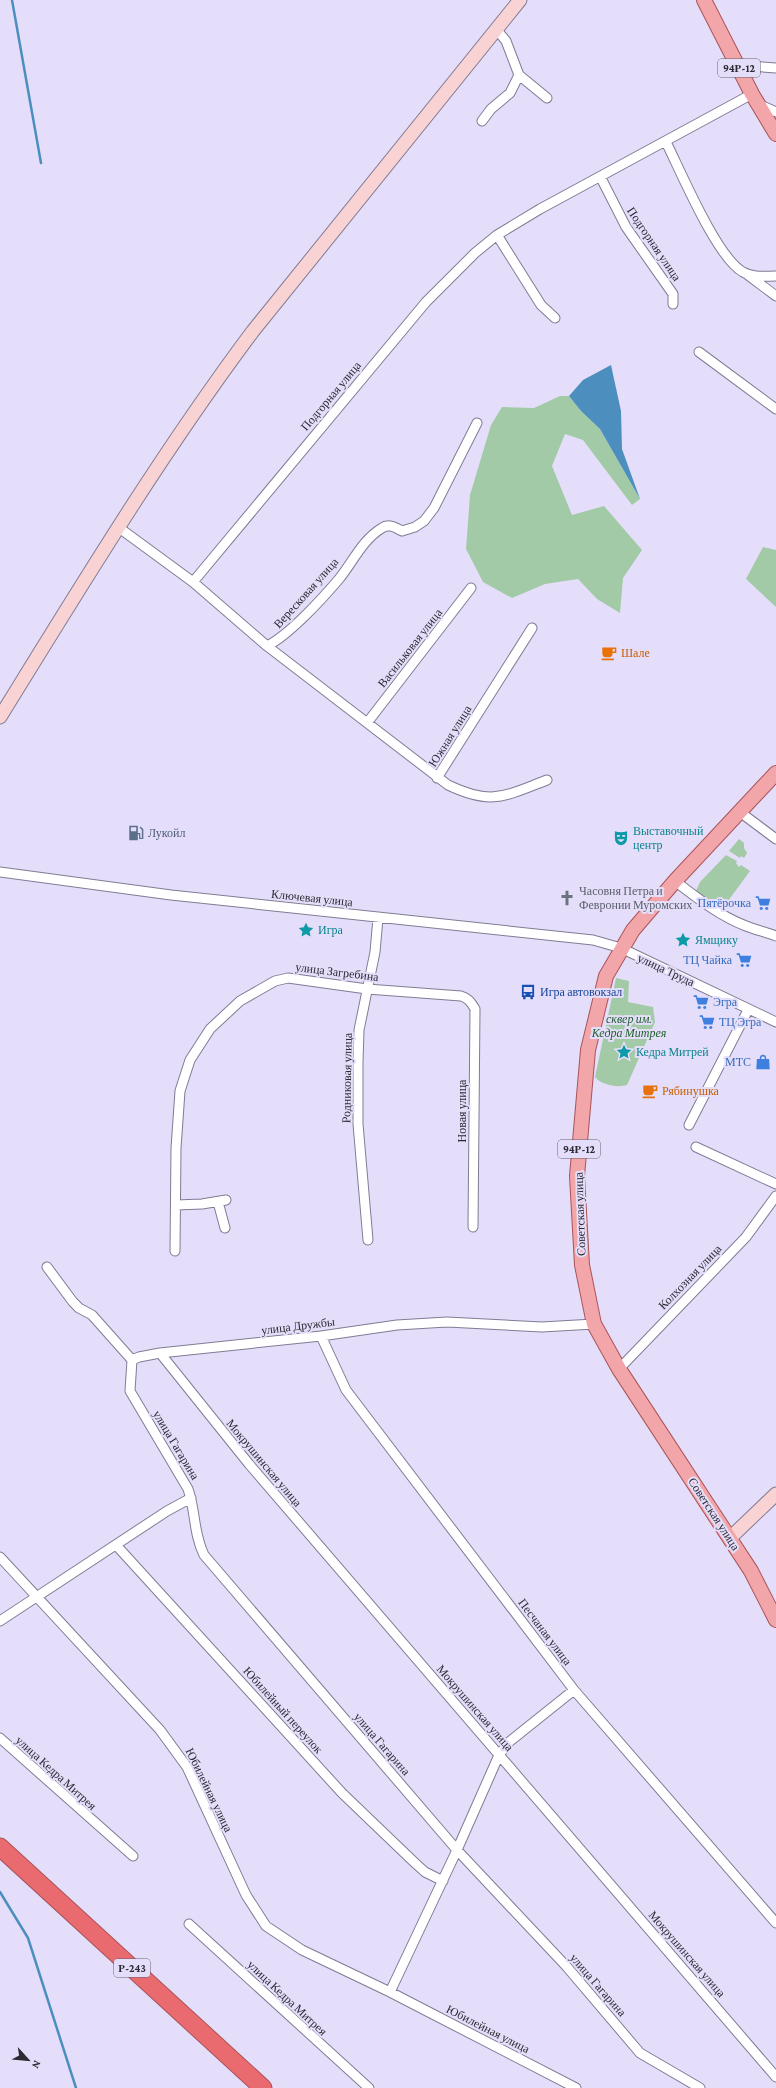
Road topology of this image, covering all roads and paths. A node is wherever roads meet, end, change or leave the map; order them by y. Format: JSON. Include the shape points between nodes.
{"nodes":[{"id":1,"x":520,"y":0,"type":"edge"},
{"id":2,"x":704,"y":0,"type":"edge"},
{"id":3,"x":497,"y":30,"type":"junction"},
{"id":4,"x":737,"y":65,"type":"junction"},
{"id":5,"x":776,"y":68,"type":"edge"},
{"id":6,"x":519,"y":75,"type":"junction"},
{"id":7,"x":547,"y":98,"type":"dead end"},
{"id":8,"x":755,"y":99,"type":"junction"},
{"id":9,"x":776,"y":112,"type":"edge"},
{"id":10,"x":482,"y":121,"type":"dead end"},
{"id":11,"x":776,"y":134,"type":"edge"},
{"id":12,"x":666,"y":142,"type":"junction"},
{"id":13,"x":601,"y":178,"type":"junction"},
{"id":14,"x":497,"y":235,"type":"junction"},
{"id":15,"x":747,"y":274,"type":"junction"},
{"id":16,"x":776,"y":276,"type":"edge"},
{"id":17,"x":776,"y":296,"type":"edge"},
{"id":18,"x":673,"y":304,"type":"dead end"},
{"id":19,"x":555,"y":318,"type":"dead end"},
{"id":20,"x":699,"y":352,"type":"dead end"},
{"id":21,"x":776,"y":409,"type":"edge"},
{"id":22,"x":477,"y":423,"type":"dead end"},
{"id":23,"x":118,"y":527,"type":"junction"},
{"id":24,"x":193,"y":582,"type":"junction"},
{"id":25,"x":471,"y":588,"type":"dead end"},
{"id":26,"x":532,"y":628,"type":"dead end"},
{"id":27,"x":267,"y":646,"type":"junction"},
{"id":28,"x":0,"y":717,"type":"edge"},
{"id":29,"x":367,"y":723,"type":"junction"},
{"id":30,"x":776,"y":773,"type":"edge"},
{"id":31,"x":437,"y":778,"type":"junction"},
{"id":32,"x":547,"y":780,"type":"dead end"},
{"id":33,"x":740,"y":812,"type":"junction"},
{"id":34,"x":776,"y":839,"type":"edge"},
{"id":35,"x":0,"y":872,"type":"edge"},
{"id":36,"x":675,"y":881,"type":"junction"},
{"id":37,"x":378,"y":918,"type":"junction"},
{"id":38,"x":776,"y":936,"type":"edge"},
{"id":39,"x":621,"y":948,"type":"junction"},
{"id":40,"x":367,"y":989,"type":"junction"},
{"id":41,"x":467,"y":998,"type":"joint"},
{"id":42,"x":748,"y":1010,"type":"junction"},
{"id":43,"x":776,"y":1022,"type":"edge"},
{"id":44,"x":689,"y":1125,"type":"dead end"},
{"id":45,"x":696,"y":1147,"type":"dead end"},
{"id":46,"x":776,"y":1184,"type":"edge"},
{"id":47,"x":775,"y":1199,"type":"edge"},
{"id":48,"x":176,"y":1205,"type":"junction"},
{"id":49,"x":473,"y":1227,"type":"dead end"},
{"id":50,"x":225,"y":1228,"type":"dead end"},
{"id":51,"x":368,"y":1240,"type":"dead end"},
{"id":52,"x":175,"y":1251,"type":"dead end"},
{"id":53,"x":47,"y":1266,"type":"dead end"},
{"id":54,"x":594,"y":1324,"type":"junction"},
{"id":55,"x":321,"y":1336,"type":"junction"},
{"id":56,"x":160,"y":1353,"type":"junction"},
{"id":57,"x":132,"y":1360,"type":"junction"},
{"id":58,"x":619,"y":1368,"type":"junction"},
{"id":59,"x":776,"y":1494,"type":"edge"},
{"id":60,"x":191,"y":1498,"type":"junction"},
{"id":61,"x":730,"y":1538,"type":"junction"},
{"id":62,"x":116,"y":1545,"type":"junction"},
{"id":63,"x":0,"y":1557,"type":"edge"},
{"id":64,"x":36,"y":1596,"type":"junction"},
{"id":65,"x":776,"y":1620,"type":"edge"},
{"id":66,"x":0,"y":1621,"type":"edge"},
{"id":67,"x":574,"y":1690,"type":"junction"},
{"id":68,"x":0,"y":1738,"type":"edge"},
{"id":69,"x":500,"y":1755,"type":"junction"},
{"id":70,"x":0,"y":1847,"type":"edge"},
{"id":71,"x":457,"y":1850,"type":"junction"},
{"id":72,"x":133,"y":1856,"type":"dead end"},
{"id":73,"x":443,"y":1881,"type":"junction"},
{"id":74,"x":776,"y":1923,"type":"edge"},
{"id":75,"x":189,"y":1924,"type":"dead end"},
{"id":76,"x":390,"y":1992,"type":"junction"},
{"id":77,"x":776,"y":2077,"type":"edge"},
{"id":78,"x":263,"y":2088,"type":"edge"},
{"id":79,"x":369,"y":2088,"type":"edge"},
{"id":80,"x":576,"y":2088,"type":"edge"},
{"id":81,"x":700,"y":2088,"type":"edge"}],
"edges":[{"from":1,"to":3,"type":"street"},
{"from":2,"to":4,"type":"main road","number":"94Р-12"},
{"from":3,"to":6,"type":"street","via":[[506,41]]},
{"from":3,"to":23,"type":"street","via":[[253,331],[218,378]]},
{"from":4,"to":5,"type":"street"},
{"from":4,"to":8,"type":"main road","number":"94Р-12"},
{"from":6,"to":7,"type":"street"},
{"from":6,"to":10,"type":"street","via":[[510,93],[491,109]]},
{"from":8,"to":9,"type":"street"},
{"from":8,"to":11,"type":"main road","number":"94Р-12"},
{"from":8,"to":12,"type":"street","name":"Подгорная улица"},
{"from":12,"to":13,"type":"street","name":"Подгорная улица"},
{"from":12,"to":15,"type":"street","via":[[725,256]]},
{"from":13,"to":14,"type":"street","name":"Подгорная улица","via":[[540,209]]},
{"from":13,"to":18,"type":"street","name":"Подгорная улица","via":[[626,227],[673,294]]},
{"from":14,"to":19,"type":"street","via":[[541,305]]},
{"from":14,"to":24,"type":"street","name":"Подгорная улица","via":[[456,270],[426,302]]},
{"from":15,"to":16,"type":"street"},
{"from":15,"to":17,"type":"street"},
{"from":20,"to":21,"type":"street"},
{"from":22,"to":27,"type":"street","name":"Вересковая улица","via":[[434,508],[424,521],[402,531],[390,526],[383,527],[364,542],[339,578],[280,640]]},
{"from":23,"to":24,"type":"street"},
{"from":23,"to":28,"type":"street"},
{"from":24,"to":27,"type":"street"},
{"from":25,"to":29,"type":"street","name":"Васильковая улица"},
{"from":26,"to":31,"type":"street","name":"Южная улица"},
{"from":27,"to":29,"type":"street"},
{"from":29,"to":31,"type":"street"},
{"from":30,"to":33,"type":"main road","name":"Советская улица","number":"94Р-12"},
{"from":31,"to":32,"type":"street","name":"Южная улица","via":[[466,794],[482,798],[494,798]]},
{"from":33,"to":34,"type":"street"},
{"from":33,"to":36,"type":"main road","name":"Советская улица","number":"94Р-12"},
{"from":35,"to":37,"type":"street","name":"Ключевая улица","via":[[164,894]]},
{"from":36,"to":38,"type":"street","via":[[719,912],[745,926]]},
{"from":36,"to":39,"type":"main road","name":"Советская улица","number":"94Р-12"},
{"from":37,"to":39,"type":"street","name":"Ключевая улица","via":[[594,940]]},
{"from":37,"to":40,"type":"street","name":"Родниковая улица","via":[[375,952]]},
{"from":39,"to":42,"type":"street","name":"улица Труда"},
{"from":39,"to":54,"type":"main road","name":"Советская улица","number":"94Р-12","via":[[606,976],[588,1050],[577,1176],[582,1265]]},
{"from":40,"to":41,"type":"street","name":"улица Загребина"},
{"from":40,"to":48,"type":"street","name":"улица Загребина","via":[[288,978],[275,981],[240,1001],[210,1029],[190,1060],[180,1091]]},
{"from":40,"to":51,"type":"street","name":"Родниковая улица","via":[[359,1030],[358,1124]]},
{"from":41,"to":49,"type":"street","name":"Новая улица","via":[[475,1009]]},
{"from":42,"to":43,"type":"street","name":"улица Труда"},
{"from":42,"to":44,"type":"street"},
{"from":45,"to":46,"type":"street"},
{"from":47,"to":58,"type":"street","name":"Колхозная улица","via":[[746,1237]]},
{"from":48,"to":50,"type":"street","via":[[222,1201]]},
{"from":48,"to":52,"type":"street","name":"улица Загребина"},
{"from":53,"to":57,"type":"street","via":[[73,1302],[92,1314]]},
{"from":54,"to":55,"type":"street","name":"улица Дружбы","via":[[542,1327],[447,1322],[397,1325]]},
{"from":54,"to":58,"type":"main road","name":"Советская улица","number":"94Р-12"},
{"from":55,"to":56,"type":"street","name":"улица Дружбы"},
{"from":55,"to":67,"type":"street","name":"Песчаная улица","via":[[346,1390]]},
{"from":56,"to":57,"type":"street","name":"улица Дружбы"},
{"from":56,"to":69,"type":"street","name":"Мокрушинская улица","via":[[248,1464]]},
{"from":57,"to":60,"type":"street","name":"улица Гагарина","via":[[130,1391]]},
{"from":58,"to":61,"type":"main road","name":"Советская улица","number":"94Р-12"},
{"from":59,"to":61,"type":"street"},
{"from":60,"to":62,"type":"street"},
{"from":60,"to":71,"type":"street","name":"улица Гагарина","via":[[197,1541],[204,1555]]},
{"from":61,"to":65,"type":"main road","name":"Советская улица","number":"94Р-12","via":[[752,1571]]},
{"from":62,"to":64,"type":"street"},
{"from":62,"to":73,"type":"street","name":"Юбилейный переулок","via":[[342,1793],[425,1872]]},
{"from":63,"to":64,"type":"street","name":"Юбилейная улица"},
{"from":64,"to":66,"type":"street"},
{"from":64,"to":76,"type":"street","name":"Юбилейная улица","via":[[176,1750],[194,1782],[246,1895],[266,1926],[302,1950]]},
{"from":67,"to":69,"type":"street","via":[[509,1742]]},
{"from":67,"to":74,"type":"street","name":"Песчаная улица"},
{"from":68,"to":72,"type":"street","name":"улица Кедра Митрея"},
{"from":69,"to":71,"type":"street"},
{"from":69,"to":77,"type":"street","name":"Мокрушинская улица"},
{"from":70,"to":78,"type":"highway","number":"Р-243"},
{"from":71,"to":73,"type":"street"},
{"from":71,"to":81,"type":"street","name":"улица Гагарина","via":[[567,1967],[640,2053]]},
{"from":73,"to":76,"type":"street"},
{"from":75,"to":79,"type":"street","name":"улица Кедра Митрея"},
{"from":76,"to":80,"type":"street","name":"Юбилейная улица"}]}
